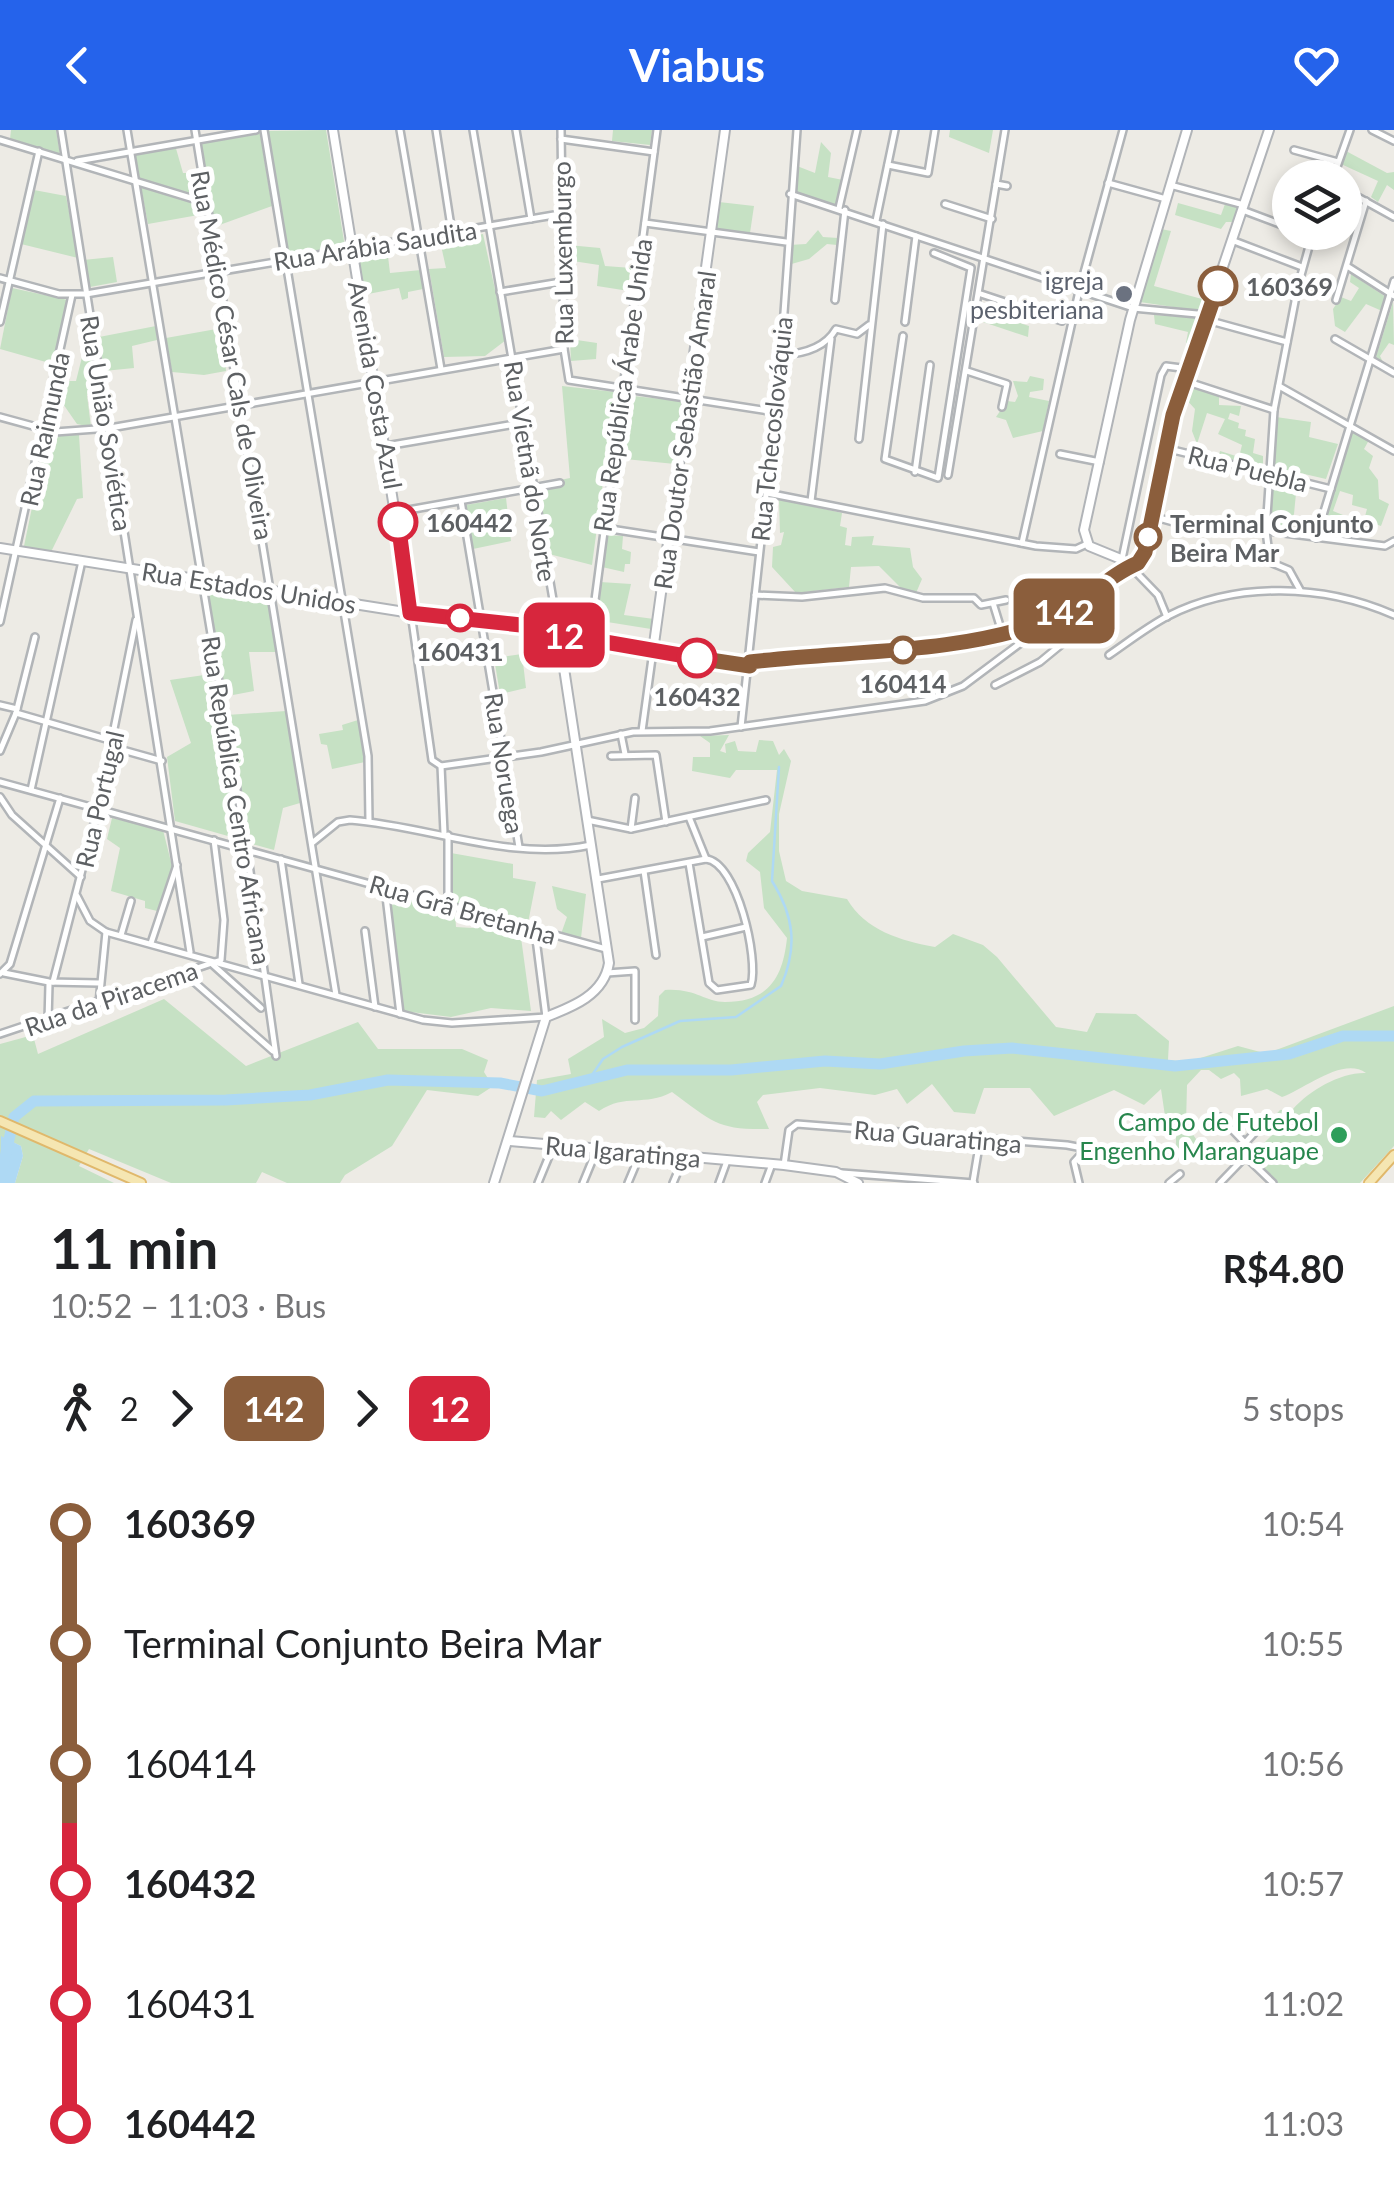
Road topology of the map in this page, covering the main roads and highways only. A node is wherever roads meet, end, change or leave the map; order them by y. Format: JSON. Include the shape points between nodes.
{"nodes":[{"id":1,"x":0,"y":1121,"type":"edge"},
{"id":2,"x":1394,"y":1155,"type":"edge"},
{"id":3,"x":141,"y":1183,"type":"edge"},
{"id":4,"x":1369,"y":1183,"type":"edge"}],
"edges":[{"from":1,"to":3,"type":"main road"},
{"from":2,"to":4,"type":"main road"}]}
